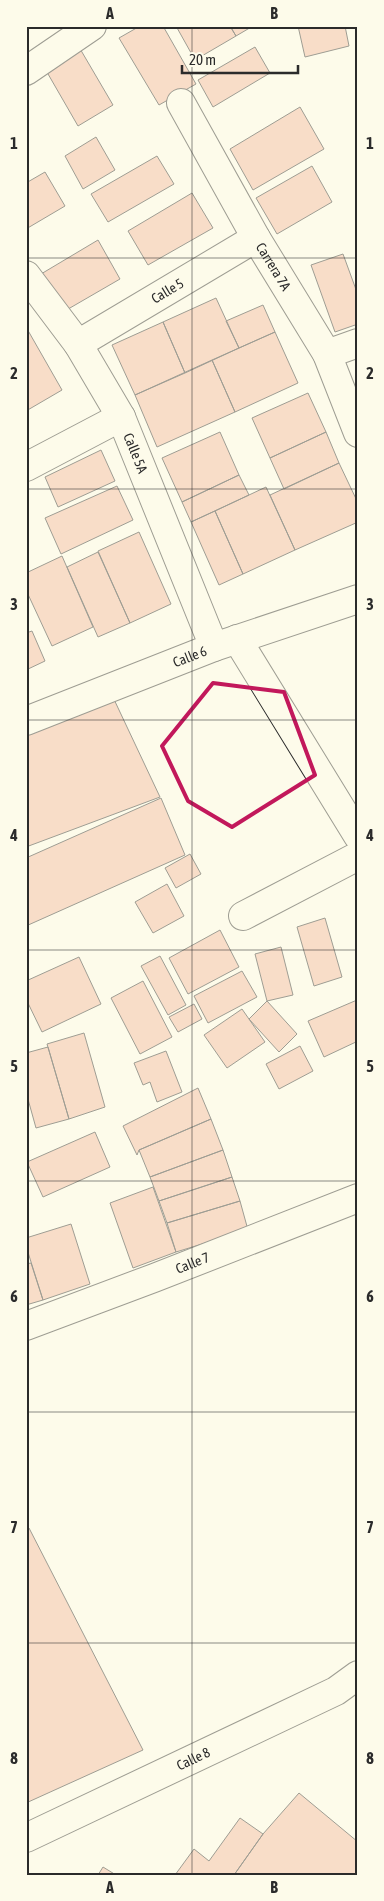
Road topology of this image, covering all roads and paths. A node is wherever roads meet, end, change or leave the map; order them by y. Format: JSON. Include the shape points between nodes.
{"nodes":[{"id":1,"x":92,"y":26,"type":"edge"},
{"id":2,"x":26,"y":71,"type":"edge"},
{"id":3,"x":181,"y":103,"type":"dead end"},
{"id":4,"x":256,"y":238,"type":"junction"},
{"id":5,"x":26,"y":275,"type":"edge"},
{"id":6,"x":358,"y":343,"type":"edge"},
{"id":7,"x":78,"y":344,"type":"junction"},
{"id":8,"x":327,"y":354,"type":"junction"},
{"id":9,"x":121,"y":416,"type":"junction"},
{"id":10,"x":358,"y":433,"type":"edge"},
{"id":11,"x":26,"y":467,"type":"edge"},
{"id":12,"x":358,"y":599,"type":"edge"},
{"id":13,"x":226,"y":643,"type":"junction"},
{"id":14,"x":26,"y":721,"type":"edge"},
{"id":15,"x":358,"y":836,"type":"edge"},
{"id":16,"x":358,"y":856,"type":"edge"},
{"id":17,"x":244,"y":916,"type":"dead end"},
{"id":18,"x":358,"y":1198,"type":"edge"},
{"id":19,"x":26,"y":1326,"type":"edge"},
{"id":20,"x":358,"y":1675,"type":"edge"},
{"id":21,"x":26,"y":1838,"type":"edge"}],
"edges":[{"from":1,"to":2,"type":"street"},
{"from":3,"to":4,"type":"street","name":"Carrera 7A"},
{"from":4,"to":7,"type":"street","name":"Calle 5"},
{"from":4,"to":8,"type":"street","name":"Carrera 7A"},
{"from":5,"to":7,"type":"street","name":"Calle 5A"},
{"from":6,"to":8,"type":"street"},
{"from":7,"to":9,"type":"street","name":"Calle 5A"},
{"from":8,"to":10,"type":"street","name":"Carrera 7A"},
{"from":9,"to":11,"type":"street"},
{"from":9,"to":13,"type":"street","name":"Calle 5A"},
{"from":12,"to":13,"type":"street","name":"Calle 6"},
{"from":13,"to":14,"type":"street","name":"Calle 6"},
{"from":13,"to":15,"type":"street","name":"Calle 5A"},
{"from":16,"to":17,"type":"street"},
{"from":18,"to":19,"type":"street","name":"Calle 7"},
{"from":20,"to":21,"type":"street","name":"Calle 8","via":[[336,1691]]}]}
